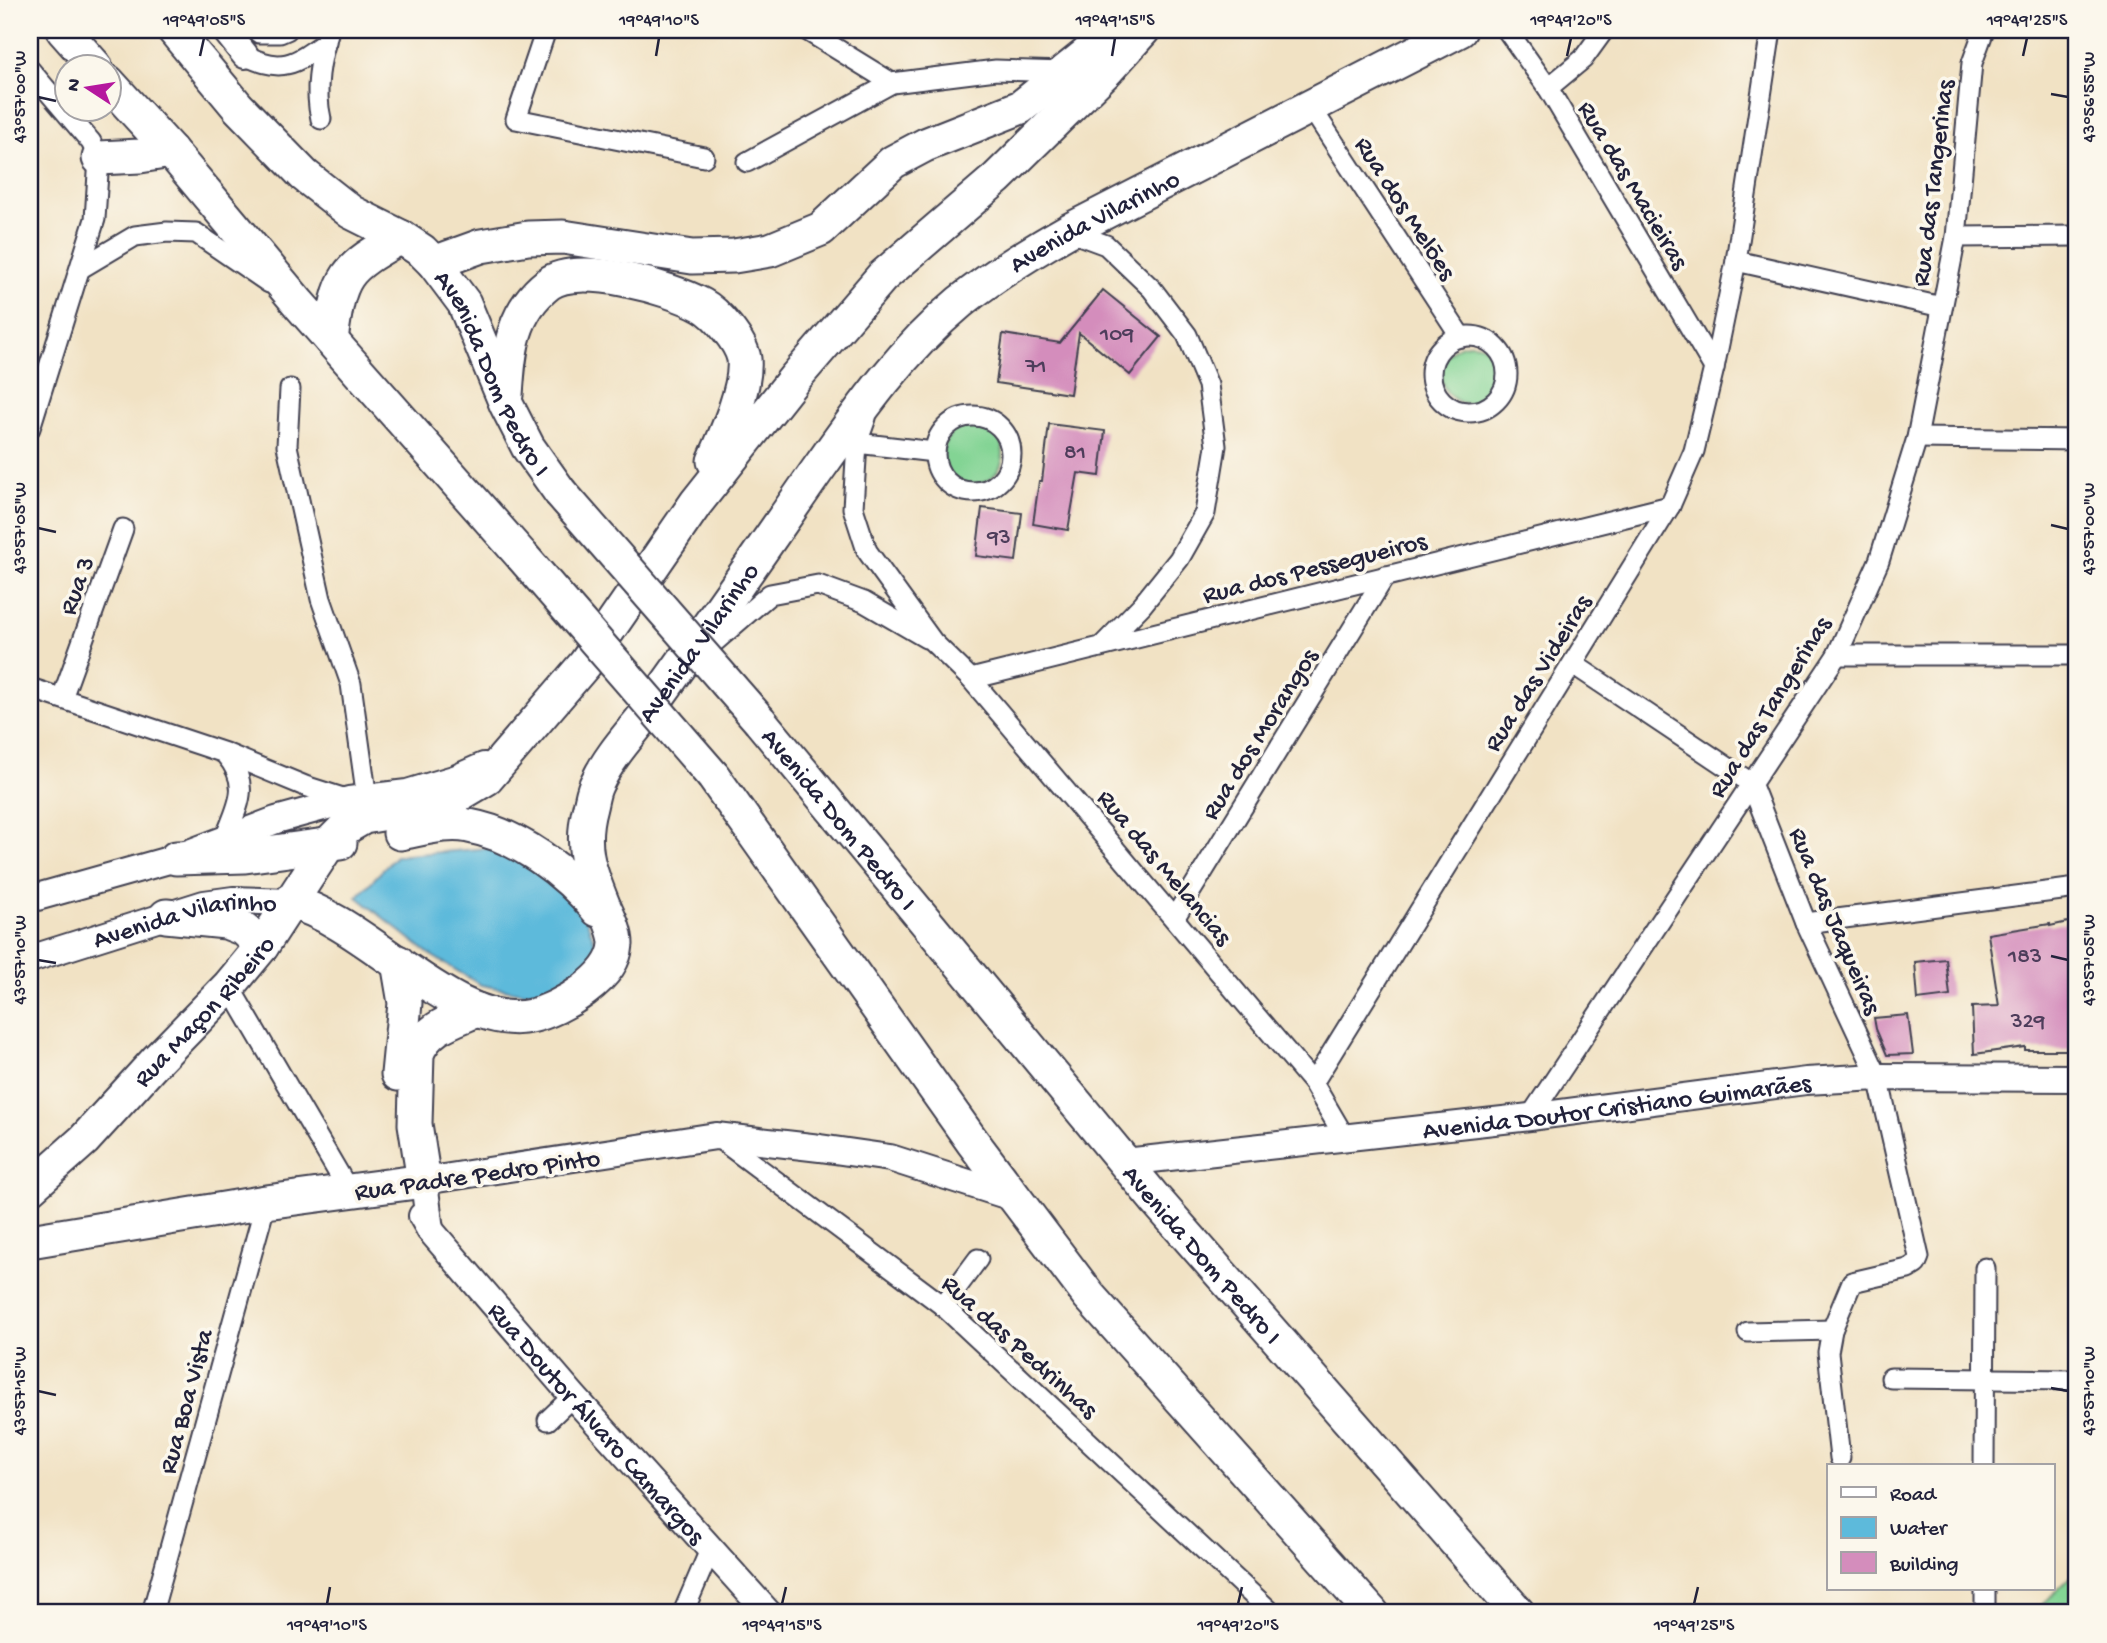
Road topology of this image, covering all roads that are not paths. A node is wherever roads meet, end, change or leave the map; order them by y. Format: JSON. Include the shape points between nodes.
{"nodes":[{"id":1,"x":63,"y":30,"type":"edge"},
{"id":2,"x":174,"y":30,"type":"edge"},
{"id":3,"x":225,"y":30,"type":"edge"},
{"id":4,"x":287,"y":30,"type":"edge"},
{"id":5,"x":546,"y":30,"type":"edge"},
{"id":6,"x":806,"y":30,"type":"edge"},
{"id":7,"x":1143,"y":30,"type":"edge"},
{"id":8,"x":1460,"y":30,"type":"edge"},
{"id":9,"x":1507,"y":30,"type":"edge"},
{"id":10,"x":1604,"y":30,"type":"edge"},
{"id":11,"x":1771,"y":30,"type":"edge"},
{"id":12,"x":1983,"y":30,"type":"edge"},
{"id":13,"x":328,"y":36,"type":"edge"},
{"id":14,"x":1110,"y":39,"type":"edge"},
{"id":15,"x":252,"y":44,"type":"junction"},
{"id":16,"x":83,"y":52,"type":"edge"},
{"id":17,"x":30,"y":70,"type":"edge"},
{"id":18,"x":1065,"y":72,"type":"junction"},
{"id":19,"x":892,"y":83,"type":"junction"},
{"id":20,"x":1548,"y":88,"type":"junction"},
{"id":21,"x":122,"y":97,"type":"edge"},
{"id":22,"x":1310,"y":106,"type":"junction"},
{"id":23,"x":321,"y":119,"type":"dead end"},
{"id":24,"x":171,"y":151,"type":"junction"},
{"id":25,"x":704,"y":157,"type":"dead end"},
{"id":26,"x":99,"y":158,"type":"junction"},
{"id":27,"x":747,"y":162,"type":"dead end"},
{"id":28,"x":1106,"y":211,"type":"junction"},
{"id":29,"x":1068,"y":230,"type":"junction"},
{"id":30,"x":2077,"y":236,"type":"edge"},
{"id":31,"x":401,"y":237,"type":"junction"},
{"id":32,"x":1956,"y":237,"type":"junction"},
{"id":33,"x":1106,"y":245,"type":"junction"},
{"id":34,"x":1736,"y":261,"type":"junction"},
{"id":35,"x":434,"y":263,"type":"junction"},
{"id":36,"x":81,"y":268,"type":"junction"},
{"id":37,"x":299,"y":304,"type":"junction"},
{"id":38,"x":1942,"y":307,"type":"junction"},
{"id":39,"x":1461,"y":337,"type":"dead end"},
{"id":40,"x":331,"y":340,"type":"junction"},
{"id":41,"x":1714,"y":368,"type":"junction"},
{"id":42,"x":290,"y":389,"type":"dead end"},
{"id":43,"x":874,"y":390,"type":"junction"},
{"id":44,"x":506,"y":404,"type":"junction"},
{"id":45,"x":30,"y":428,"type":"edge"},
{"id":46,"x":1917,"y":438,"type":"junction"},
{"id":47,"x":2077,"y":440,"type":"edge"},
{"id":48,"x":858,"y":443,"type":"junction"},
{"id":49,"x":934,"y":452,"type":"dead end"},
{"id":50,"x":696,"y":503,"type":"junction"},
{"id":51,"x":1670,"y":506,"type":"junction"},
{"id":52,"x":123,"y":529,"type":"dead end"},
{"id":53,"x":1385,"y":576,"type":"junction"},
{"id":54,"x":933,"y":642,"type":"junction"},
{"id":55,"x":1102,"y":645,"type":"junction"},
{"id":56,"x":1837,"y":655,"type":"junction"},
{"id":57,"x":2077,"y":655,"type":"edge"},
{"id":58,"x":1573,"y":663,"type":"junction"},
{"id":59,"x":671,"y":679,"type":"junction"},
{"id":60,"x":971,"y":679,"type":"junction"},
{"id":61,"x":30,"y":688,"type":"edge"},
{"id":62,"x":62,"y":698,"type":"junction"},
{"id":63,"x":225,"y":753,"type":"junction"},
{"id":64,"x":508,"y":755,"type":"junction"},
{"id":65,"x":1751,"y":783,"type":"junction"},
{"id":66,"x":358,"y":800,"type":"junction"},
{"id":67,"x":225,"y":838,"type":"junction"},
{"id":68,"x":328,"y":845,"type":"junction"},
{"id":69,"x":176,"y":858,"type":"junction"},
{"id":70,"x":2077,"y":888,"type":"edge"},
{"id":71,"x":30,"y":900,"type":"edge"},
{"id":72,"x":290,"y":902,"type":"junction"},
{"id":73,"x":166,"y":916,"type":"junction"},
{"id":74,"x":1175,"y":917,"type":"junction"},
{"id":75,"x":1806,"y":923,"type":"junction"},
{"id":76,"x":613,"y":928,"type":"junction"},
{"id":77,"x":262,"y":946,"type":"junction"},
{"id":78,"x":30,"y":959,"type":"edge"},
{"id":79,"x":398,"y":962,"type":"junction"},
{"id":80,"x":229,"y":986,"type":"junction"},
{"id":81,"x":477,"y":1010,"type":"junction"},
{"id":82,"x":1878,"y":1077,"type":"junction"},
{"id":83,"x":2077,"y":1078,"type":"edge"},
{"id":84,"x":1314,"y":1083,"type":"junction"},
{"id":85,"x":1530,"y":1117,"type":"junction"},
{"id":86,"x":716,"y":1136,"type":"junction"},
{"id":87,"x":1344,"y":1136,"type":"junction"},
{"id":88,"x":972,"y":1141,"type":"junction"},
{"id":89,"x":1158,"y":1157,"type":"junction"},
{"id":90,"x":1125,"y":1162,"type":"junction"},
{"id":91,"x":923,"y":1168,"type":"junction"},
{"id":92,"x":413,"y":1182,"type":"junction"},
{"id":93,"x":30,"y":1188,"type":"edge"},
{"id":94,"x":1148,"y":1190,"type":"junction"},
{"id":95,"x":349,"y":1191,"type":"junction"},
{"id":96,"x":1012,"y":1197,"type":"junction"},
{"id":97,"x":266,"y":1202,"type":"junction"},
{"id":98,"x":30,"y":1241,"type":"edge"},
{"id":99,"x":978,"y":1259,"type":"dead end"},
{"id":100,"x":1985,"y":1268,"type":"dead end"},
{"id":101,"x":943,"y":1306,"type":"junction"},
{"id":102,"x":1832,"y":1330,"type":"junction"},
{"id":103,"x":1748,"y":1332,"type":"dead end"},
{"id":104,"x":1891,"y":1378,"type":"dead end"},
{"id":105,"x":1984,"y":1379,"type":"junction"},
{"id":106,"x":2077,"y":1380,"type":"edge"},
{"id":107,"x":573,"y":1396,"type":"junction"},
{"id":108,"x":548,"y":1420,"type":"dead end"},
{"id":109,"x":1840,"y":1458,"type":"dead end"},
{"id":110,"x":1984,"y":1464,"type":"edge"},
{"id":111,"x":710,"y":1549,"type":"junction"},
{"id":112,"x":1985,"y":1590,"type":"edge"},
{"id":113,"x":152,"y":1613,"type":"edge"},
{"id":114,"x":683,"y":1613,"type":"edge"},
{"id":115,"x":768,"y":1613,"type":"edge"},
{"id":116,"x":1272,"y":1613,"type":"edge"},
{"id":117,"x":1372,"y":1613,"type":"edge"},
{"id":118,"x":1518,"y":1613,"type":"edge"},
{"id":119,"x":1985,"y":1613,"type":"edge"}],
"edges":[{"from":1,"to":16,"type":"highway"},
{"from":2,"to":31,"type":"highway","name":"Avenida Dom Pedro I","via":[[238,107],[304,174],[351,212]]},
{"from":3,"to":15,"type":"main road"},
{"from":4,"to":15,"type":"street"},
{"from":5,"to":25,"type":"street","via":[[516,119]]},
{"from":6,"to":19,"type":"street"},
{"from":7,"to":14,"type":"highway"},
{"from":8,"to":22,"type":"highway","name":"Avenida Vilarinho"},
{"from":9,"to":20,"type":"street","name":"Rua das Macieiras"},
{"from":10,"to":20,"type":"street","via":[[1583,59]]},
{"from":11,"to":34,"type":"street","name":"Rua das Videiras"},
{"from":12,"to":32,"type":"street","name":"Rua das Tangerinas","via":[[1972,63]]},
{"from":13,"to":15,"type":"street","via":[[300,60],[284,65],[264,65]]},
{"from":13,"to":23,"type":"street","via":[[318,78]]},
{"from":14,"to":18,"type":"highway"},
{"from":14,"to":50,"type":"highway","via":[[997,178],[882,277]]},
{"from":17,"to":26,"type":"street"},
{"from":18,"to":19,"type":"street","via":[[996,70]]},
{"from":18,"to":35,"type":"highway","via":[[1021,107],[893,162],[821,229],[770,250],[692,257],[563,237],[528,238],[481,246]]},
{"from":19,"to":27,"type":"street"},
{"from":20,"to":41,"type":"street","name":"Rua das Macieiras"},
{"from":21,"to":24,"type":"highway"},
{"from":22,"to":28,"type":"highway","name":"Avenida Vilarinho"},
{"from":22,"to":39,"type":"street","name":"Rua dos Melões"},
{"from":24,"to":26,"type":"highway"},
{"from":24,"to":37,"type":"highway"},
{"from":26,"to":36,"type":"street","via":[[95,219]]},
{"from":28,"to":29,"type":"highway","name":"Avenida Vilarinho"},
{"from":28,"to":33,"type":"street"},
{"from":29,"to":33,"type":"street"},
{"from":29,"to":43,"type":"highway","name":"Avenida Vilarinho","via":[[1017,260],[960,303]]},
{"from":30,"to":32,"type":"street"},
{"from":31,"to":35,"type":"highway","name":"Avenida Dom Pedro I"},
{"from":31,"to":40,"type":"highway","via":[[362,259],[345,277],[336,301]]},
{"from":32,"to":38,"type":"street","name":"Rua das Tangerinas"},
{"from":33,"to":55,"type":"street","via":[[1152,289],[1187,335],[1208,385],[1216,446],[1205,513],[1179,559],[1142,606]]},
{"from":34,"to":38,"type":"street"},
{"from":34,"to":41,"type":"street","name":"Rua das Videiras"},
{"from":35,"to":44,"type":"highway","name":"Avenida Dom Pedro I","via":[[464,303]]},
{"from":36,"to":37,"type":"street","via":[[135,236],[196,233]]},
{"from":36,"to":45,"type":"street"},
{"from":37,"to":40,"type":"highway"},
{"from":38,"to":46,"type":"street","name":"Rua das Tangerinas"},
{"from":40,"to":88,"type":"highway","bridge":true,"via":[[713,776]]},
{"from":41,"to":51,"type":"street","name":"Rua das Videiras","via":[[1694,451]]},
{"from":42,"to":66,"type":"street","via":[[287,446],[321,599],[351,684]]},
{"from":43,"to":48,"type":"street","name":"Rua das Melancias"},
{"from":43,"to":59,"type":"highway","name":"Avenida Vilarinho"},
{"from":44,"to":50,"type":"highway","via":[[509,348],[520,315],[549,283],[573,274],[600,275],[704,306],[739,343],[744,360],[730,425]]},
{"from":44,"to":90,"type":"highway","name":"Avenida Dom Pedro I","bridge":true,"via":[[527,447],[560,492],[760,721]]},
{"from":46,"to":47,"type":"street"},
{"from":46,"to":56,"type":"street","name":"Rua das Tangerinas","via":[[1879,561]]},
{"from":48,"to":49,"type":"street"},
{"from":48,"to":54,"type":"street","name":"Rua das Melancias","via":[[853,508],[867,551]]},
{"from":50,"to":64,"type":"highway","via":[[585,664]]},
{"from":51,"to":53,"type":"street","name":"Rua dos Pessegueiros"},
{"from":51,"to":58,"type":"street","name":"Rua das Videiras"},
{"from":52,"to":62,"type":"street","name":"Rua 3"},
{"from":53,"to":55,"type":"street","name":"Rua dos Pessegueiros"},
{"from":53,"to":74,"type":"street","name":"Rua dos Morangos"},
{"from":54,"to":59,"type":"street","name":"Rua das Melancias","via":[[864,602],[818,586],[770,594]]},
{"from":54,"to":60,"type":"street","name":"Rua das Melancias"},
{"from":55,"to":60,"type":"street","name":"Rua dos Pessegueiros"},
{"from":56,"to":57,"type":"street"},
{"from":56,"to":65,"type":"street","name":"Rua das Tangerinas"},
{"from":58,"to":65,"type":"street"},
{"from":58,"to":84,"type":"street","name":"Rua das Videiras"},
{"from":59,"to":76,"type":"highway","name":"Avenida Vilarinho","via":[[596,784],[584,829],[585,858]]},
{"from":60,"to":74,"type":"street","name":"Rua das Melancias"},
{"from":61,"to":62,"type":"street"},
{"from":62,"to":63,"type":"street"},
{"from":63,"to":66,"type":"street","via":[[305,786]]},
{"from":63,"to":67,"type":"street","via":[[237,768],[242,786]]},
{"from":64,"to":66,"type":"main road","via":[[457,778],[407,793]]},
{"from":64,"to":68,"type":"highway","name":"Rua Maçon Ribeiro","via":[[487,778],[460,794],[433,805],[365,817]]},
{"from":65,"to":75,"type":"street","name":"Rua das Jaqueiras"},
{"from":65,"to":85,"type":"street","name":"Rua das Tangerinas"},
{"from":66,"to":67,"type":"main road"},
{"from":67,"to":69,"type":"main road"},
{"from":68,"to":69,"type":"highway","via":[[245,856]]},
{"from":68,"to":72,"type":"highway","name":"Rua Maçon Ribeiro"},
{"from":68,"to":76,"type":"highway","via":[[469,825],[543,859],[574,882]]},
{"from":69,"to":71,"type":"main road"},
{"from":70,"to":75,"type":"street"},
{"from":72,"to":73,"type":"main road","name":"Avenida Vilarinho","via":[[233,900]]},
{"from":72,"to":77,"type":"highway","name":"Rua Maçon Ribeiro"},
{"from":72,"to":79,"type":"highway","name":"Avenida Vilarinho","via":[[334,920]]},
{"from":73,"to":77,"type":"highway","via":[[226,922],[244,929]]},
{"from":73,"to":78,"type":"main road","name":"Avenida Vilarinho"},
{"from":74,"to":84,"type":"street","name":"Rua das Melancias"},
{"from":75,"to":82,"type":"street","name":"Rua das Jaqueiras"},
{"from":76,"to":81,"type":"highway","name":"Avenida Vilarinho","via":[[616,944],[610,964],[585,990],[558,1007],[529,1017]]},
{"from":77,"to":80,"type":"highway","name":"Rua Maçon Ribeiro"},
{"from":79,"to":81,"type":"highway","name":"Avenida Vilarinho"},
{"from":79,"to":92,"type":"highway","name":"Rua Doutor Álvaro Camargos","via":[[405,1003],[397,1097]]},
{"from":80,"to":93,"type":"highway","name":"Rua Maçon Ribeiro","via":[[84,1140]]},
{"from":80,"to":95,"type":"street"},
{"from":81,"to":92,"type":"highway","name":"Rua Doutor Álvaro Camargos","via":[[431,1031],[417,1054]]},
{"from":82,"to":83,"type":"main road","name":"Avenida Doutor Cristiano Guimarães"},
{"from":82,"to":85,"type":"main road","name":"Avenida Doutor Cristiano Guimarães","via":[[1806,1081]]},
{"from":82,"to":102,"type":"street","name":"Rua das Jaqueiras","via":[[1919,1257],[1908,1269],[1852,1282]]},
{"from":84,"to":87,"type":"street","name":"Rua das Melancias"},
{"from":85,"to":87,"type":"main road","name":"Avenida Doutor Cristiano Guimarães"},
{"from":86,"to":91,"type":"main road","name":"Rua Padre Pedro Pinto","via":[[858,1153]]},
{"from":86,"to":92,"type":"main road","name":"Rua Padre Pedro Pinto"},
{"from":86,"to":101,"type":"street","name":"Rua das Pedrinhas"},
{"from":87,"to":89,"type":"main road","name":"Avenida Doutor Cristiano Guimarães"},
{"from":88,"to":91,"type":"main road","name":"Rua Padre Pedro Pinto","via":[[958,1160]]},
{"from":88,"to":96,"type":"highway"},
{"from":89,"to":90,"type":"main road","name":"Avenida Doutor Cristiano Guimarães"},
{"from":89,"to":94,"type":"main road","via":[[1148,1174]]},
{"from":90,"to":94,"type":"highway","name":"Avenida Dom Pedro I"},
{"from":91,"to":96,"type":"main road","name":"Rua Padre Pedro Pinto"},
{"from":92,"to":95,"type":"highway","name":"Rua Padre Pedro Pinto"},
{"from":92,"to":107,"type":"main road","name":"Rua Doutor Álvaro Camargos","via":[[430,1230]]},
{"from":94,"to":118,"type":"highway","name":"Avenida Dom Pedro I"},
{"from":95,"to":97,"type":"highway","name":"Rua Padre Pedro Pinto"},
{"from":96,"to":117,"type":"highway","via":[[1090,1296]]},
{"from":97,"to":98,"type":"highway","name":"Rua Padre Pedro Pinto"},
{"from":97,"to":113,"type":"street","name":"Rua Boa Vista"},
{"from":99,"to":101,"type":"street"},
{"from":100,"to":105,"type":"street"},
{"from":101,"to":116,"type":"street","name":"Rua das Pedrinhas"},
{"from":102,"to":103,"type":"street"},
{"from":102,"to":109,"type":"street","via":[[1828,1352]]},
{"from":104,"to":105,"type":"street"},
{"from":105,"to":106,"type":"street"},
{"from":105,"to":110,"type":"street"},
{"from":107,"to":108,"type":"street"},
{"from":107,"to":111,"type":"main road","name":"Rua Doutor Álvaro Camargos"},
{"from":111,"to":114,"type":"street"},
{"from":111,"to":115,"type":"main road","name":"Rua Doutor Álvaro Camargos"},
{"from":112,"to":119,"type":"street"}]}
